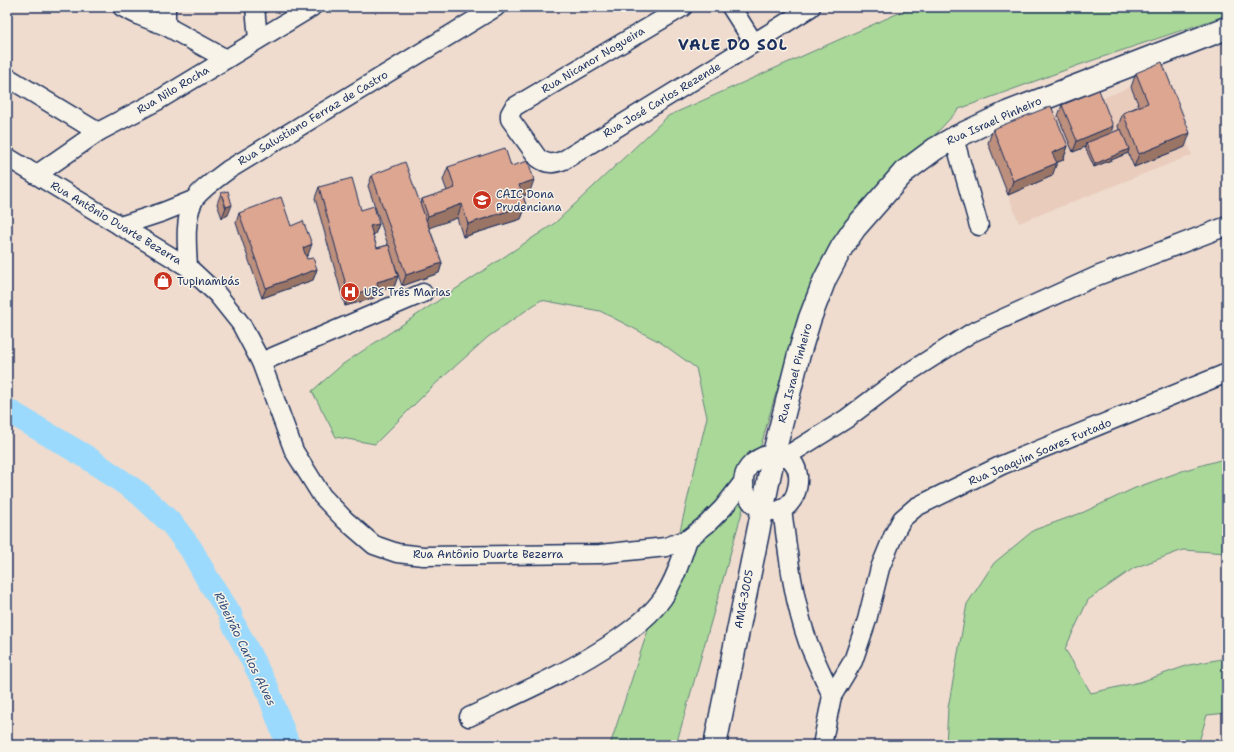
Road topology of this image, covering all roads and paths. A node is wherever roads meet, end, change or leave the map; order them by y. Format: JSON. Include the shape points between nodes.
{"nodes":[{"id":1,"x":122,"y":7,"type":"edge"},
{"id":2,"x":166,"y":7,"type":"edge"},
{"id":3,"x":255,"y":7,"type":"edge"},
{"id":4,"x":312,"y":7,"type":"edge"},
{"id":5,"x":496,"y":7,"type":"edge"},
{"id":6,"x":683,"y":7,"type":"edge"},
{"id":7,"x":731,"y":7,"type":"edge"},
{"id":8,"x":811,"y":7,"type":"edge"},
{"id":9,"x":476,"y":12,"type":"edge"},
{"id":10,"x":166,"y":26,"type":"junction"},
{"id":11,"x":1227,"y":28,"type":"edge"},
{"id":12,"x":258,"y":39,"type":"junction"},
{"id":13,"x":754,"y":43,"type":"junction"},
{"id":14,"x":226,"y":59,"type":"junction"},
{"id":15,"x":7,"y":77,"type":"edge"},
{"id":16,"x":98,"y":132,"type":"junction"},
{"id":17,"x":954,"y":138,"type":"junction"},
{"id":18,"x":7,"y":157,"type":"edge"},
{"id":19,"x":553,"y":164,"type":"joint"},
{"id":20,"x":36,"y":175,"type":"junction"},
{"id":21,"x":193,"y":200,"type":"junction"},
{"id":22,"x":120,"y":226,"type":"junction"},
{"id":23,"x":979,"y":226,"type":"dead end"},
{"id":24,"x":1227,"y":226,"type":"edge"},
{"id":25,"x":188,"y":267,"type":"junction"},
{"id":26,"x":422,"y":292,"type":"dead end"},
{"id":27,"x":261,"y":362,"type":"junction"},
{"id":28,"x":1227,"y":373,"type":"edge"},
{"id":29,"x":780,"y":455,"type":"junction"},
{"id":30,"x":744,"y":481,"type":"junction"},
{"id":31,"x":772,"y":509,"type":"junction"},
{"id":32,"x":688,"y":539,"type":"junction"},
{"id":33,"x":832,"y":696,"type":"junction"},
{"id":34,"x":469,"y":717,"type":"dead end"},
{"id":35,"x":715,"y":744,"type":"edge"},
{"id":36,"x":822,"y":745,"type":"edge"}],
"edges":[{"from":1,"to":10,"type":"street"},
{"from":2,"to":10,"type":"street"},
{"from":3,"to":12,"type":"street"},
{"from":4,"to":12,"type":"street","name":"Rua Nilo Rocha"},
{"from":5,"to":9,"type":"street","name":"Rua Salustiano Ferraz de Castro"},
{"from":6,"to":19,"type":"street","name":"Rua Nicanor Nogueira","via":[[517,105],[511,111],[510,119],[538,158]]},
{"from":7,"to":13,"type":"street"},
{"from":8,"to":13,"type":"street","name":"Rua José Carlos Rezende"},
{"from":9,"to":21,"type":"street","name":"Rua Salustiano Ferraz de Castro","via":[[228,170]]},
{"from":10,"to":14,"type":"street"},
{"from":11,"to":17,"type":"main road","name":"Rua Israel Pinheiro","via":[[1009,112]]},
{"from":12,"to":14,"type":"street","name":"Rua Nilo Rocha"},
{"from":13,"to":19,"type":"street","name":"Rua José Carlos Rezende","via":[[564,160]]},
{"from":14,"to":16,"type":"street","name":"Rua Nilo Rocha","via":[[157,102]]},
{"from":15,"to":16,"type":"street"},
{"from":16,"to":20,"type":"street","name":"Rua Nilo Rocha"},
{"from":17,"to":23,"type":"street"},
{"from":17,"to":29,"type":"main road","name":"Rua Israel Pinheiro","via":[[904,172],[855,228],[842,247],[825,279],[799,354]]},
{"from":18,"to":20,"type":"street","name":"Rua Antônio Duarte Bezerra"},
{"from":20,"to":22,"type":"street","name":"Rua Antônio Duarte Bezerra"},
{"from":21,"to":22,"type":"street"},
{"from":21,"to":25,"type":"street","via":[[187,233]]},
{"from":22,"to":25,"type":"street","name":"Rua Antônio Duarte Bezerra"},
{"from":24,"to":29,"type":"street","via":[[1098,276],[971,333],[903,376],[846,420]]},
{"from":25,"to":27,"type":"street","name":"Rua Antônio Duarte Bezerra","via":[[217,294],[241,324]]},
{"from":26,"to":27,"type":"street"},
{"from":27,"to":32,"type":"street","name":"Rua Antônio Duarte Bezerra","via":[[294,450],[322,496],[345,520],[374,544],[397,553],[423,556],[600,554],[666,547]]},
{"from":28,"to":33,"type":"street","name":"Rua Joaquim Soares Furtado","via":[[1002,465],[916,507],[902,519],[894,534],[880,568],[867,620],[853,661]]},
{"from":29,"to":30,"type":"street","name":"Rua Antônio Duarte Bezerra","via":[[758,458],[746,472]]},
{"from":29,"to":31,"type":"main road","name":"AMG-3005"},
{"from":29,"to":31,"type":"street","via":[[791,460],[798,482],[790,504]]},
{"from":30,"to":31,"type":"street","via":[[745,491],[755,506]]},
{"from":30,"to":32,"type":"street","name":"Rua Antônio Duarte Bezerra","via":[[724,508]]},
{"from":31,"to":33,"type":"street","via":[[788,557],[808,642]]},
{"from":31,"to":35,"type":"main road","name":"AMG-3005"},
{"from":32,"to":34,"type":"street","via":[[674,580],[651,614],[599,652],[550,679]]},
{"from":33,"to":36,"type":"street","name":"Rua Joaquim Soares Furtado"}]}
